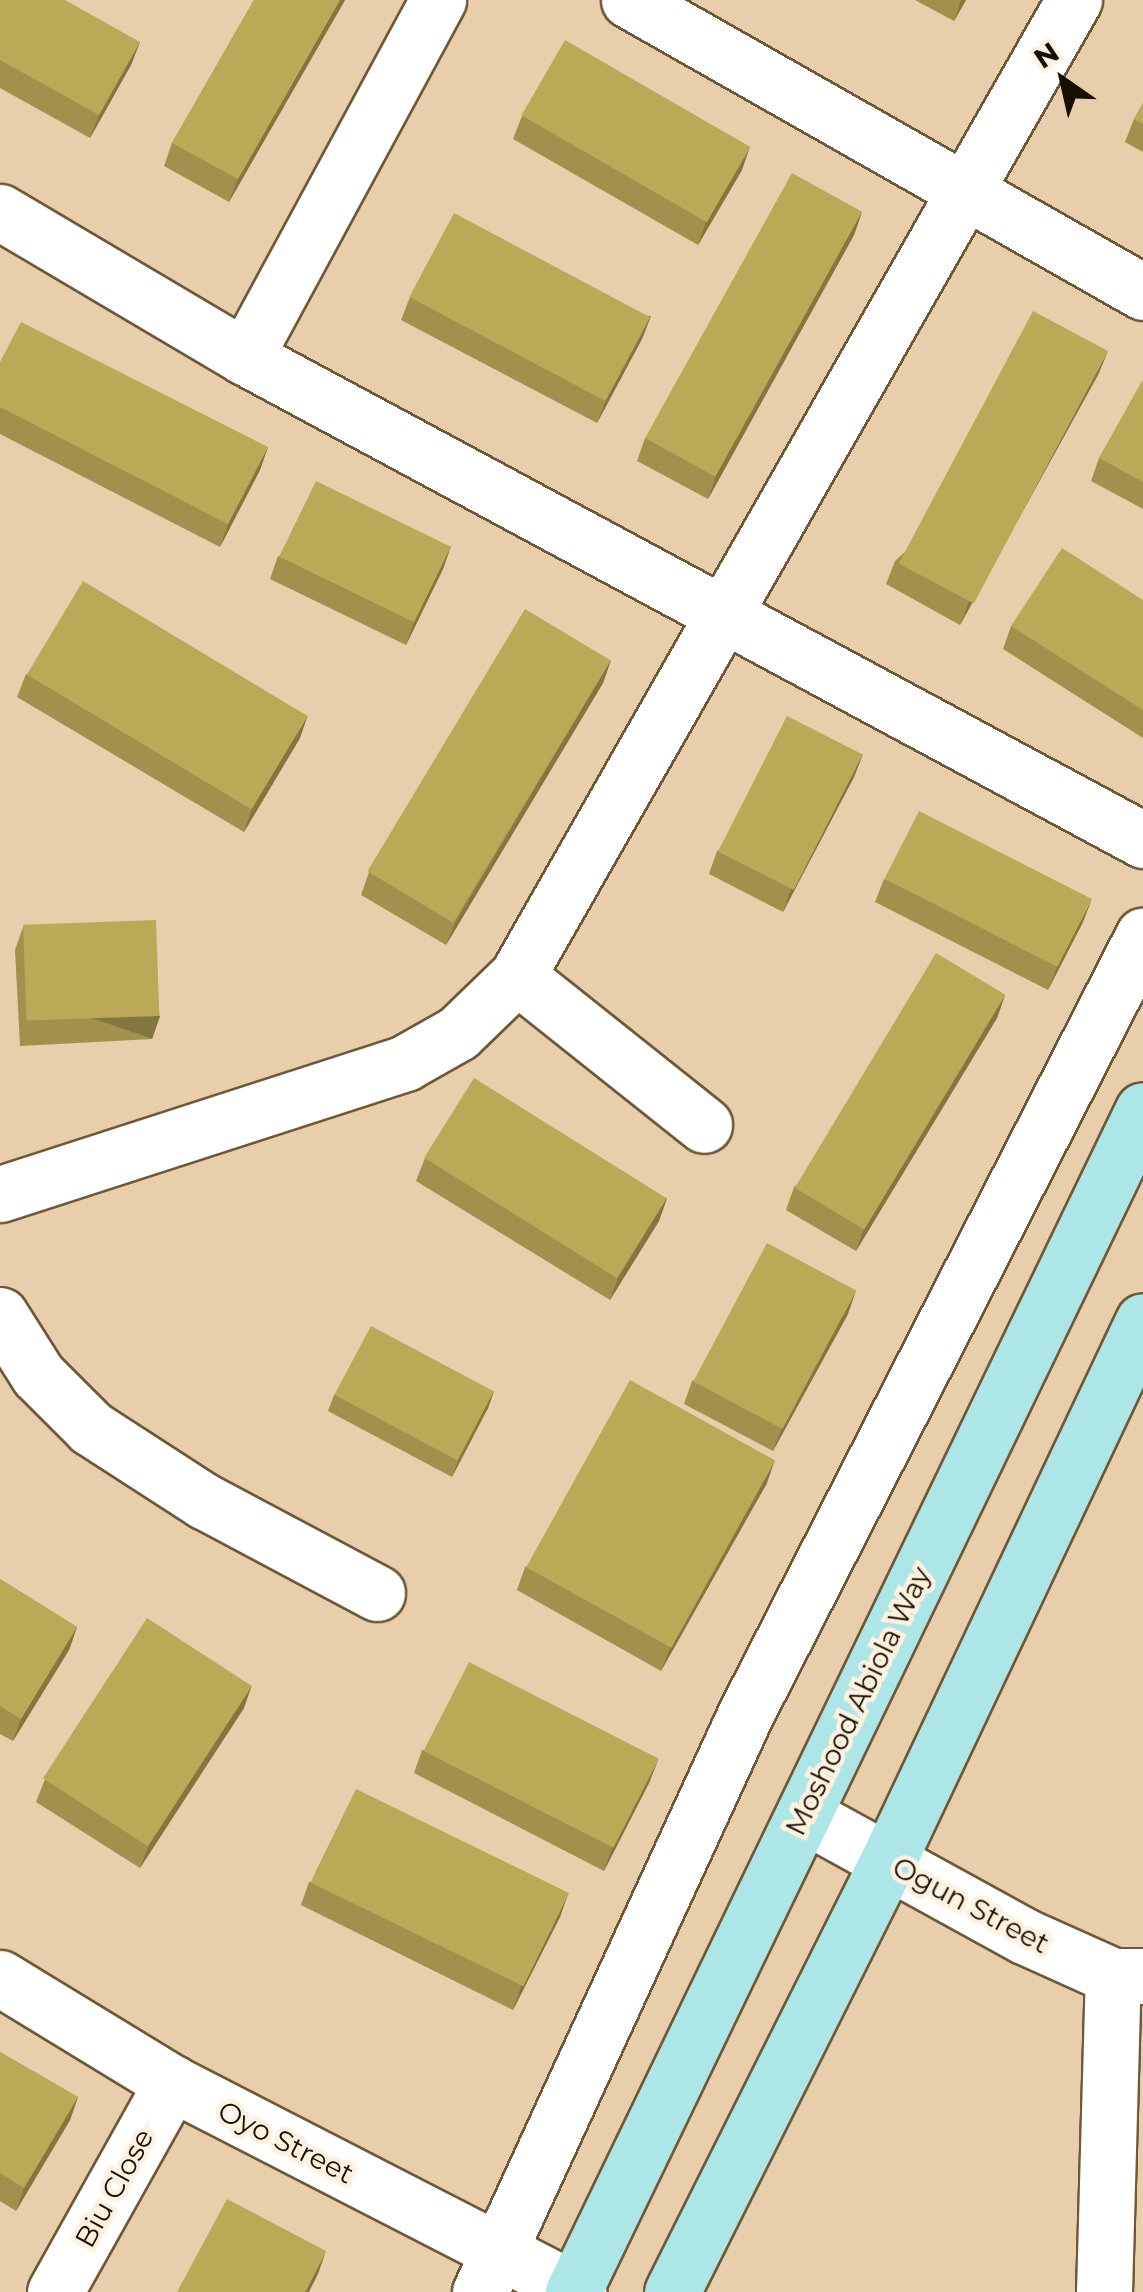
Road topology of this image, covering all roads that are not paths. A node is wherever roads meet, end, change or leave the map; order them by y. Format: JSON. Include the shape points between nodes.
{"nodes":[{"id":1,"x":438,"y":0,"type":"edge"},
{"id":2,"x":629,"y":0,"type":"edge"},
{"id":3,"x":1074,"y":0,"type":"edge"},
{"id":4,"x":967,"y":192,"type":"junction"},
{"id":5,"x":0,"y":212,"type":"edge"},
{"id":6,"x":1143,"y":292,"type":"edge"},
{"id":7,"x":245,"y":357,"type":"junction"},
{"id":8,"x":722,"y":616,"type":"junction"},
{"id":9,"x":1143,"y":840,"type":"edge"},
{"id":10,"x":1143,"y":936,"type":"edge"},
{"id":11,"x":516,"y":976,"type":"junction"},
{"id":12,"x":1143,"y":1110,"type":"edge"},
{"id":13,"x":704,"y":1125,"type":"dead end"},
{"id":14,"x":0,"y":1194,"type":"edge"},
{"id":15,"x":0,"y":1316,"type":"edge"},
{"id":16,"x":1143,"y":1321,"type":"edge"},
{"id":17,"x":377,"y":1593,"type":"dead end"},
{"id":18,"x":804,"y":1815,"type":"junction"},
{"id":19,"x":888,"y":1861,"type":"junction"},
{"id":20,"x":1128,"y":1976,"type":"edge"},
{"id":21,"x":0,"y":1978,"type":"edge"},
{"id":22,"x":172,"y":2083,"type":"junction"},
{"id":23,"x":490,"y":2271,"type":"edge"},
{"id":24,"x":576,"y":2291,"type":"edge"},
{"id":25,"x":55,"y":2292,"type":"edge"},
{"id":26,"x":672,"y":2292,"type":"edge"},
{"id":27,"x":1104,"y":2292,"type":"edge"}],
"edges":[{"from":1,"to":7,"type":"street"},
{"from":2,"to":4,"type":"street"},
{"from":3,"to":4,"type":"street"},
{"from":4,"to":6,"type":"street"},
{"from":4,"to":8,"type":"street"},
{"from":5,"to":7,"type":"street"},
{"from":7,"to":8,"type":"street"},
{"from":8,"to":9,"type":"street"},
{"from":8,"to":11,"type":"street"},
{"from":10,"to":23,"type":"street","via":[[746,1713]]},
{"from":11,"to":13,"type":"street"},
{"from":11,"to":14,"type":"street","via":[[458,1033],[406,1063]]},
{"from":12,"to":18,"type":"main road","name":"Moshood Abiola Way"},
{"from":15,"to":17,"type":"street","via":[[38,1375],[91,1428],[204,1501]]},
{"from":16,"to":19,"type":"main road"},
{"from":18,"to":19,"type":"street","name":"Ogun Street"},
{"from":18,"to":24,"type":"main road","name":"Moshood Abiola Way"},
{"from":19,"to":20,"type":"street","name":"Ogun Street"},
{"from":19,"to":26,"type":"main road"},
{"from":20,"to":27,"type":"street"},
{"from":21,"to":22,"type":"street","name":"Oyo Street"},
{"from":22,"to":23,"type":"street","name":"Oyo Street"},
{"from":22,"to":25,"type":"street","name":"Biu Close"},
{"from":23,"to":24,"type":"street","name":"Oyo Street"}]}
